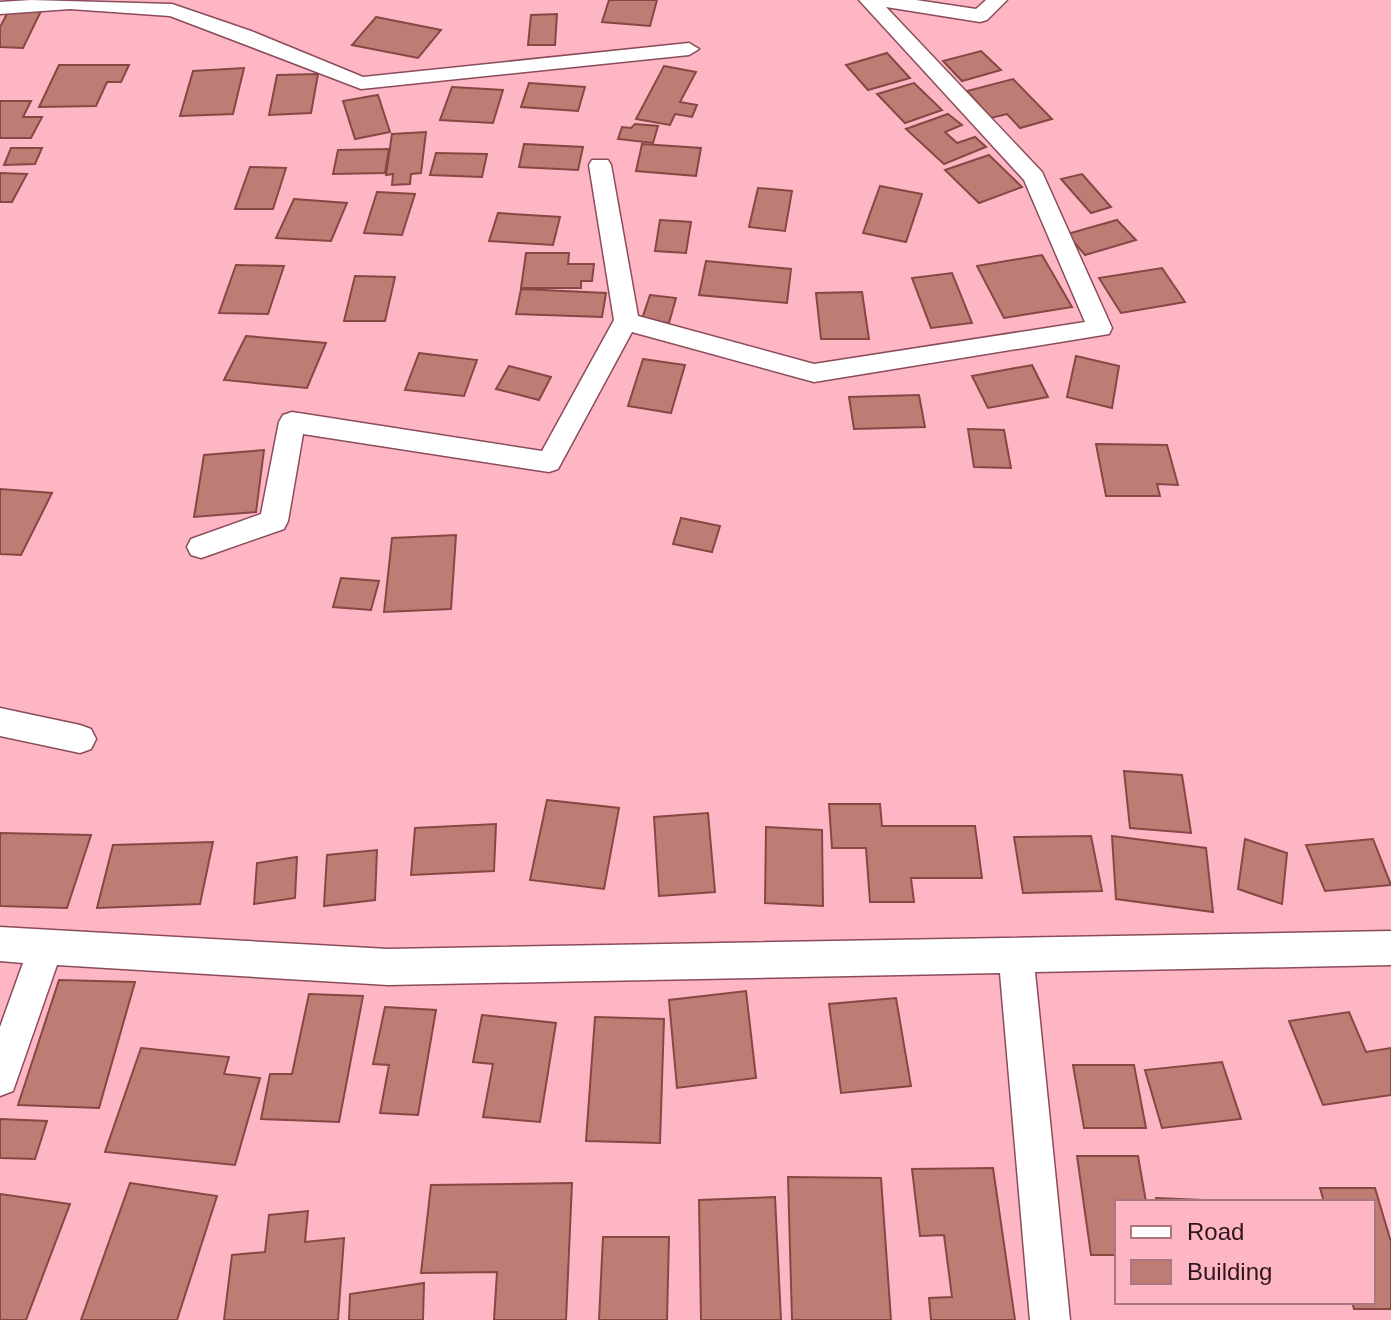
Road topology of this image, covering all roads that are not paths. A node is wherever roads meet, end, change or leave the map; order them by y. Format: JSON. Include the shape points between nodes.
{"nodes":[{"id":1,"x":869,"y":0,"type":"edge"},
{"id":2,"x":880,"y":0,"type":"edge"},
{"id":3,"x":997,"y":0,"type":"edge"},
{"id":4,"x":0,"y":8,"type":"edge"},
{"id":5,"x":689,"y":49,"type":"dead end"},
{"id":6,"x":600,"y":165,"type":"dead end"},
{"id":7,"x":627,"y":322,"type":"junction"},
{"id":8,"x":201,"y":547,"type":"dead end"},
{"id":9,"x":0,"y":722,"type":"edge"},
{"id":10,"x":80,"y":739,"type":"dead end"},
{"id":11,"x":0,"y":944,"type":"edge"},
{"id":12,"x":46,"y":947,"type":"junction"},
{"id":13,"x":1391,"y":948,"type":"edge"},
{"id":14,"x":1016,"y":955,"type":"junction"},
{"id":15,"x":0,"y":1078,"type":"edge"},
{"id":16,"x":1050,"y":1320,"type":"edge"}],
"edges":[{"from":1,"to":7,"type":"street","via":[[1034,177],[1100,328],[814,373]]},
{"from":2,"to":3,"type":"street","via":[[980,16]]},
{"from":4,"to":5,"type":"street","via":[[70,3],[172,10],[361,83]]},
{"from":6,"to":7,"type":"street"},
{"from":7,"to":8,"type":"street","via":[[549,462],[292,422],[274,521]]},
{"from":9,"to":10,"type":"street"},
{"from":11,"to":12,"type":"street"},
{"from":12,"to":14,"type":"street","via":[[388,967]]},
{"from":12,"to":15,"type":"street"},
{"from":13,"to":14,"type":"street"},
{"from":14,"to":16,"type":"street"}]}
